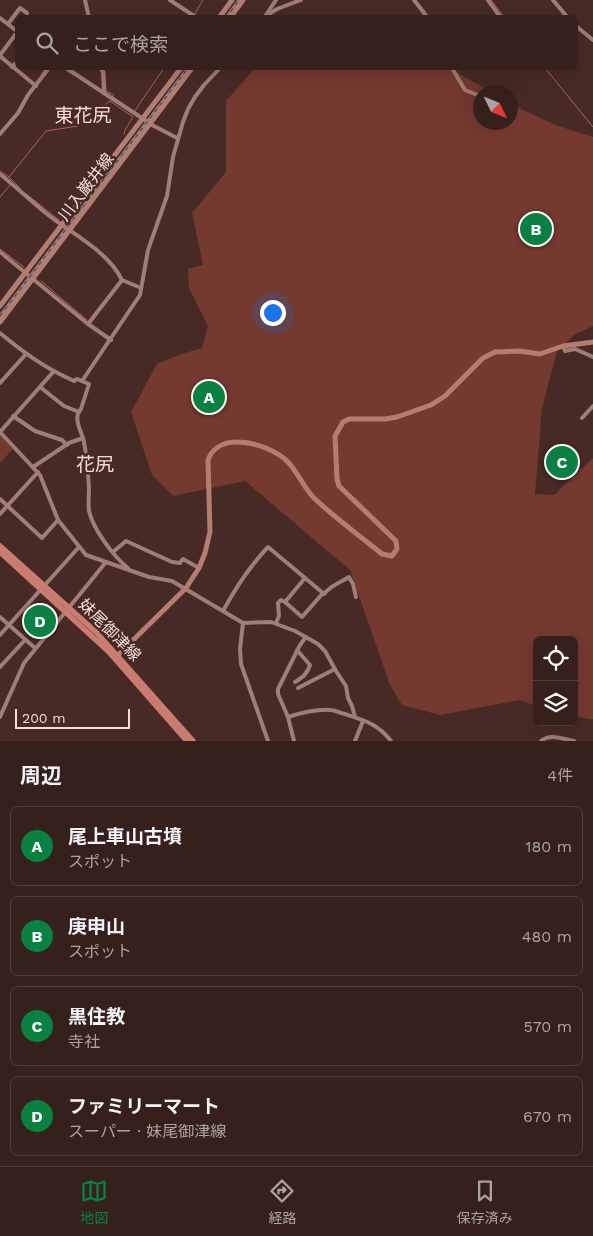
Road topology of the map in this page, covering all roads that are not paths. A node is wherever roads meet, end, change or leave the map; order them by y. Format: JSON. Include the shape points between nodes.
{"nodes":[{"id":1,"x":84,"y":0,"type":"edge"},
{"id":2,"x":170,"y":0,"type":"edge"},
{"id":3,"x":232,"y":0,"type":"edge"},
{"id":4,"x":243,"y":0,"type":"edge"},
{"id":5,"x":276,"y":0,"type":"edge"},
{"id":6,"x":301,"y":0,"type":"edge"},
{"id":7,"x":414,"y":0,"type":"edge"},
{"id":8,"x":488,"y":0,"type":"edge"},
{"id":9,"x":553,"y":0,"type":"edge"},
{"id":10,"x":27,"y":13,"type":"dead end"},
{"id":11,"x":87,"y":15,"type":"edge"},
{"id":12,"x":193,"y":15,"type":"edge"},
{"id":13,"x":221,"y":15,"type":"edge"},
{"id":14,"x":232,"y":15,"type":"edge"},
{"id":15,"x":266,"y":15,"type":"edge"},
{"id":16,"x":268,"y":15,"type":"edge"},
{"id":17,"x":426,"y":15,"type":"edge"},
{"id":18,"x":499,"y":15,"type":"edge"},
{"id":19,"x":566,"y":15,"type":"edge"},
{"id":20,"x":0,"y":18,"type":"edge"},
{"id":21,"x":8,"y":24,"type":"junction"},
{"id":22,"x":15,"y":30,"type":"edge"},
{"id":23,"x":578,"y":30,"type":"edge"},
{"id":24,"x":15,"y":35,"type":"edge"},
{"id":25,"x":593,"y":40,"type":"edge"},
{"id":26,"x":1,"y":56,"type":"edge"},
{"id":27,"x":15,"y":64,"type":"edge"},
{"id":28,"x":12,"y":67,"type":"junction"},
{"id":29,"x":15,"y":69,"type":"edge"},
{"id":30,"x":16,"y":70,"type":"edge"},
{"id":31,"x":48,"y":70,"type":"edge"},
{"id":32,"x":69,"y":70,"type":"edge"},
{"id":33,"x":102,"y":70,"type":"edge"},
{"id":34,"x":179,"y":70,"type":"edge"},
{"id":35,"x":190,"y":70,"type":"edge"},
{"id":36,"x":218,"y":70,"type":"edge"},
{"id":37,"x":453,"y":70,"type":"edge"},
{"id":38,"x":36,"y":86,"type":"junction"},
{"id":39,"x":104,"y":93,"type":"junction"},
{"id":40,"x":473,"y":93,"type":"edge"},
{"id":41,"x":143,"y":118,"type":"junction"},
{"id":42,"x":150,"y":123,"type":"junction"},
{"id":43,"x":0,"y":134,"type":"edge"},
{"id":44,"x":178,"y":138,"type":"junction"},
{"id":45,"x":0,"y":174,"type":"edge"},
{"id":46,"x":62,"y":225,"type":"junction"},
{"id":47,"x":70,"y":230,"type":"junction"},
{"id":48,"x":0,"y":252,"type":"edge"},
{"id":49,"x":26,"y":272,"type":"junction"},
{"id":50,"x":33,"y":278,"type":"junction"},
{"id":51,"x":122,"y":280,"type":"junction"},
{"id":52,"x":141,"y":288,"type":"junction"},
{"id":53,"x":0,"y":306,"type":"edge"},
{"id":54,"x":0,"y":322,"type":"edge"},
{"id":55,"x":88,"y":324,"type":"junction"},
{"id":56,"x":0,"y":333,"type":"edge"},
{"id":57,"x":111,"y":340,"type":"junction"},
{"id":58,"x":593,"y":342,"type":"edge"},
{"id":59,"x":563,"y":346,"type":"junction"},
{"id":60,"x":26,"y":354,"type":"junction"},
{"id":61,"x":593,"y":357,"type":"edge"},
{"id":62,"x":54,"y":372,"type":"junction"},
{"id":63,"x":82,"y":381,"type":"junction"},
{"id":64,"x":0,"y":383,"type":"edge"},
{"id":65,"x":40,"y":386,"type":"junction"},
{"id":66,"x":593,"y":406,"type":"edge"},
{"id":67,"x":78,"y":412,"type":"junction"},
{"id":68,"x":14,"y":416,"type":"junction"},
{"id":69,"x":582,"y":418,"type":"dead end"},
{"id":70,"x":83,"y":438,"type":"junction"},
{"id":71,"x":67,"y":445,"type":"junction"},
{"id":72,"x":33,"y":467,"type":"junction"},
{"id":73,"x":38,"y":472,"type":"junction"},
{"id":74,"x":0,"y":499,"type":"edge"},
{"id":75,"x":8,"y":506,"type":"junction"},
{"id":76,"x":0,"y":514,"type":"edge"},
{"id":77,"x":58,"y":520,"type":"junction"},
{"id":78,"x":0,"y":546,"type":"edge"},
{"id":79,"x":79,"y":547,"type":"junction"},
{"id":80,"x":0,"y":552,"type":"edge"},
{"id":81,"x":113,"y":552,"type":"junction"},
{"id":82,"x":106,"y":562,"type":"junction"},
{"id":83,"x":199,"y":568,"type":"junction"},
{"id":84,"x":129,"y":570,"type":"junction"},
{"id":85,"x":305,"y":578,"type":"junction"},
{"id":86,"x":43,"y":587,"type":"junction"},
{"id":87,"x":186,"y":588,"type":"junction"},
{"id":88,"x":323,"y":593,"type":"junction"},
{"id":89,"x":356,"y":597,"type":"dead end"},
{"id":90,"x":285,"y":602,"type":"junction"},
{"id":91,"x":67,"y":610,"type":"junction"},
{"id":92,"x":224,"y":611,"type":"junction"},
{"id":93,"x":0,"y":617,"type":"edge"},
{"id":94,"x":243,"y":623,"type":"junction"},
{"id":95,"x":276,"y":624,"type":"junction"},
{"id":96,"x":9,"y":625,"type":"junction"},
{"id":97,"x":0,"y":634,"type":"edge"},
{"id":98,"x":306,"y":637,"type":"junction"},
{"id":99,"x":25,"y":640,"type":"junction"},
{"id":100,"x":35,"y":648,"type":"junction"},
{"id":101,"x":297,"y":650,"type":"junction"},
{"id":102,"x":116,"y":656,"type":"junction"},
{"id":103,"x":0,"y":667,"type":"edge"},
{"id":104,"x":334,"y":669,"type":"junction"},
{"id":105,"x":295,"y":682,"type":"dead end"},
{"id":106,"x":298,"y":688,"type":"dead end"},
{"id":107,"x":0,"y":703,"type":"edge"},
{"id":108,"x":5,"y":707,"type":"junction"},
{"id":109,"x":288,"y":717,"type":"junction"},
{"id":110,"x":355,"y":717,"type":"junction"},
{"id":111,"x":0,"y":718,"type":"edge"},
{"id":112,"x":363,"y":720,"type":"junction"},
{"id":113,"x":187,"y":741,"type":"edge"},
{"id":114,"x":193,"y":741,"type":"edge"},
{"id":115,"x":268,"y":741,"type":"edge"},
{"id":116,"x":294,"y":741,"type":"edge"},
{"id":117,"x":356,"y":741,"type":"edge"},
{"id":118,"x":391,"y":741,"type":"edge"},
{"id":119,"x":541,"y":741,"type":"edge"},
{"id":120,"x":574,"y":741,"type":"edge"}],
"edges":[{"from":1,"to":11,"type":"street"},
{"from":2,"to":12,"type":"street"},
{"from":3,"to":13,"type":"street"},
{"from":4,"to":14,"type":"street"},
{"from":5,"to":15,"type":"street"},
{"from":6,"to":16,"type":"street"},
{"from":7,"to":17,"type":"street"},
{"from":8,"to":18,"type":"street"},
{"from":9,"to":19,"type":"street"},
{"from":10,"to":21,"type":"street","via":[[20,8]]},
{"from":20,"to":21,"type":"street"},
{"from":21,"to":22,"type":"street"},
{"from":23,"to":25,"type":"street"},
{"from":24,"to":26,"type":"street"},
{"from":26,"to":28,"type":"street"},
{"from":27,"to":28,"type":"street"},
{"from":28,"to":29,"type":"street"},
{"from":30,"to":38,"type":"street"},
{"from":31,"to":38,"type":"street"},
{"from":32,"to":39,"type":"street"},
{"from":33,"to":39,"type":"street"},
{"from":34,"to":41,"type":"street","name":"川入巌井線"},
{"from":35,"to":42,"type":"street","name":"川入巌井線"},
{"from":36,"to":44,"type":"street","via":[[191,103]]},
{"from":37,"to":40,"type":"street","via":[[466,90]]},
{"from":38,"to":43,"type":"street"},
{"from":39,"to":41,"type":"street"},
{"from":41,"to":42,"type":"street"},
{"from":41,"to":46,"type":"street","name":"川入巌井線"},
{"from":42,"to":44,"type":"street"},
{"from":42,"to":47,"type":"street","name":"川入巌井線"},
{"from":44,"to":52,"type":"street","via":[[167,196],[148,250]]},
{"from":45,"to":46,"type":"street"},
{"from":46,"to":47,"type":"street"},
{"from":46,"to":49,"type":"street","name":"川入巌井線"},
{"from":47,"to":50,"type":"street","name":"川入巌井線"},
{"from":47,"to":51,"type":"street","via":[[107,258]]},
{"from":48,"to":49,"type":"street"},
{"from":49,"to":50,"type":"street"},
{"from":49,"to":53,"type":"street","name":"川入巌井線"},
{"from":50,"to":54,"type":"street","name":"川入巌井線"},
{"from":50,"to":55,"type":"street"},
{"from":51,"to":52,"type":"street"},
{"from":51,"to":55,"type":"street"},
{"from":52,"to":57,"type":"street","via":[[140,295]]},
{"from":55,"to":57,"type":"street"},
{"from":56,"to":60,"type":"street"},
{"from":57,"to":63,"type":"street"},
{"from":58,"to":59,"type":"street"},
{"from":59,"to":61,"type":"street","via":[[565,351],[575,349]]},
{"from":59,"to":83,"type":"street","via":[[540,354],[514,350],[495,352],[483,358],[431,405],[397,417],[343,422],[335,436],[339,486],[396,541],[397,550],[392,556],[382,554],[313,497],[281,456],[246,443],[220,444],[210,453],[208,460],[210,532]]},
{"from":60,"to":62,"type":"street"},
{"from":60,"to":64,"type":"street"},
{"from":62,"to":63,"type":"street"},
{"from":62,"to":65,"type":"street"},
{"from":63,"to":67,"type":"street","via":[[89,384]]},
{"from":65,"to":67,"type":"street","via":[[64,406]]},
{"from":65,"to":68,"type":"street"},
{"from":66,"to":69,"type":"street"},
{"from":67,"to":70,"type":"street"},
{"from":68,"to":71,"type":"street","via":[[35,431],[62,440]]},
{"from":68,"to":72,"type":"street","via":[[0,432]]},
{"from":70,"to":71,"type":"street"},
{"from":70,"to":81,"type":"street","via":[[89,511]]},
{"from":71,"to":72,"type":"street"},
{"from":72,"to":73,"type":"street"},
{"from":73,"to":75,"type":"street"},
{"from":73,"to":77,"type":"street"},
{"from":74,"to":75,"type":"street"},
{"from":75,"to":76,"type":"street"},
{"from":75,"to":77,"type":"street","via":[[42,538]]},
{"from":77,"to":79,"type":"street"},
{"from":78,"to":86,"type":"main road","name":"妹尾御津線"},
{"from":79,"to":82,"type":"street","via":[[91,558]]},
{"from":79,"to":86,"type":"street"},
{"from":80,"to":86,"type":"main road","name":"妹尾御津線"},
{"from":81,"to":83,"type":"street","via":[[126,542],[172,562],[180,563],[183,559]]},
{"from":81,"to":84,"type":"street"},
{"from":82,"to":84,"type":"street"},
{"from":82,"to":91,"type":"street"},
{"from":83,"to":87,"type":"street"},
{"from":84,"to":87,"type":"street"},
{"from":85,"to":88,"type":"street"},
{"from":85,"to":90,"type":"street"},
{"from":85,"to":92,"type":"street","via":[[268,546],[235,589]]},
{"from":86,"to":91,"type":"main road","name":"妹尾御津線"},
{"from":86,"to":96,"type":"street"},
{"from":87,"to":92,"type":"street"},
{"from":87,"to":102,"type":"street"},
{"from":88,"to":89,"type":"street","via":[[349,577]]},
{"from":88,"to":90,"type":"street","via":[[302,617]]},
{"from":90,"to":95,"type":"street","via":[[281,600],[278,603]]},
{"from":91,"to":100,"type":"street"},
{"from":91,"to":102,"type":"main road","name":"妹尾御津線"},
{"from":92,"to":94,"type":"street"},
{"from":93,"to":96,"type":"street"},
{"from":94,"to":95,"type":"street"},
{"from":94,"to":115,"type":"street","via":[[241,664]]},
{"from":95,"to":98,"type":"street"},
{"from":96,"to":97,"type":"street"},
{"from":96,"to":99,"type":"street"},
{"from":98,"to":101,"type":"street"},
{"from":98,"to":104,"type":"street","via":[[326,650]]},
{"from":99,"to":100,"type":"street"},
{"from":99,"to":103,"type":"street"},
{"from":100,"to":108,"type":"street","via":[[24,663]]},
{"from":101,"to":105,"type":"street","via":[[310,664],[308,671]]},
{"from":101,"to":109,"type":"street","via":[[278,689]]},
{"from":102,"to":113,"type":"main road","name":"妹尾御津線"},
{"from":102,"to":114,"type":"main road","name":"妹尾御津線"},
{"from":104,"to":106,"type":"street"},
{"from":104,"to":110,"type":"street","via":[[346,686]]},
{"from":107,"to":108,"type":"street"},
{"from":108,"to":111,"type":"street"},
{"from":109,"to":110,"type":"street","via":[[302,712],[332,710]]},
{"from":109,"to":116,"type":"street"},
{"from":110,"to":112,"type":"street"},
{"from":112,"to":117,"type":"street"},
{"from":112,"to":118,"type":"street","via":[[377,726]]},
{"from":119,"to":120,"type":"street","via":[[551,736]]}]}
